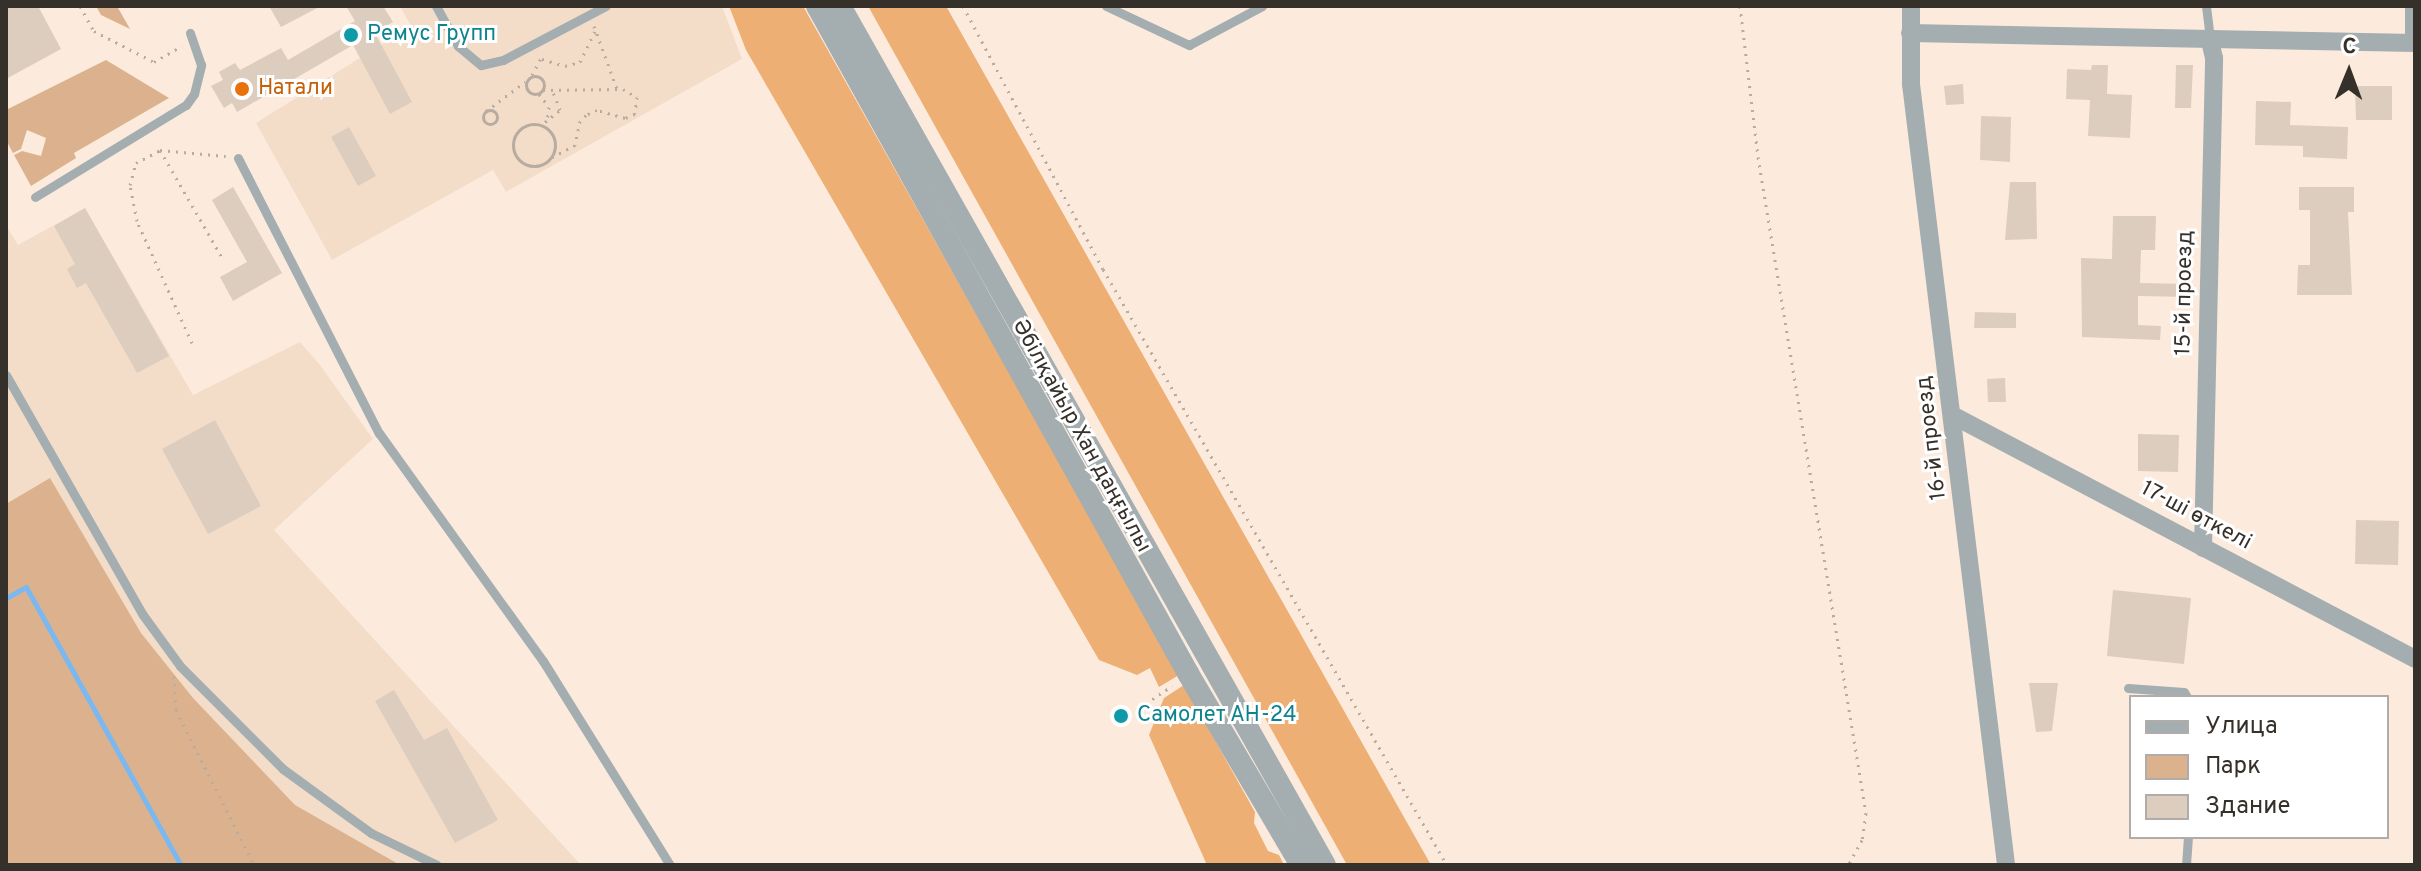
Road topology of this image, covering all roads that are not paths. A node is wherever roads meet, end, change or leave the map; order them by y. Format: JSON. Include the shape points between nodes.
{"nodes":[{"id":1,"x":436,"y":6,"type":"edge"},
{"id":2,"x":606,"y":6,"type":"edge"},
{"id":3,"x":817,"y":6,"type":"edge"},
{"id":4,"x":840,"y":6,"type":"edge"},
{"id":5,"x":1106,"y":6,"type":"edge"},
{"id":6,"x":1262,"y":6,"type":"edge"},
{"id":7,"x":1911,"y":6,"type":"edge"},
{"id":8,"x":2206,"y":6,"type":"edge"},
{"id":9,"x":2409,"y":6,"type":"edge"},
{"id":10,"x":1910,"y":33,"type":"junction"},
{"id":11,"x":191,"y":37,"type":"road end"},
{"id":12,"x":2210,"y":41,"type":"junction"},
{"id":13,"x":2412,"y":43,"type":"edge"},
{"id":14,"x":238,"y":158,"type":"road end"},
{"id":15,"x":35,"y":197,"type":"dead end"},
{"id":16,"x":6,"y":375,"type":"edge"},
{"id":17,"x":1954,"y":416,"type":"junction"},
{"id":18,"x":2203,"y":548,"type":"junction"},
{"id":19,"x":2415,"y":659,"type":"edge"},
{"id":20,"x":2128,"y":688,"type":"dead end"},
{"id":21,"x":2186,"y":695,"type":"edge"},
{"id":22,"x":2188,"y":839,"type":"edge"},
{"id":23,"x":437,"y":865,"type":"edge"},
{"id":24,"x":670,"y":865,"type":"edge"},
{"id":25,"x":1301,"y":865,"type":"edge"},
{"id":26,"x":1325,"y":865,"type":"edge"},
{"id":27,"x":2006,"y":865,"type":"edge"},
{"id":28,"x":2186,"y":865,"type":"edge"}],
"edges":[{"from":1,"to":2,"type":"lane","via":[[458,46],[481,65],[539,43]]},
{"from":3,"to":25,"type":"street","name":"Әбілқайыр Хан даңғылы","via":[[1189,675]]},
{"from":4,"to":26,"type":"street","name":"Әбілқайыр Хан даңғылы"},
{"from":5,"to":6,"type":"lane","via":[[1189,45]]},
{"from":7,"to":10,"type":"street","name":"16-й проезд"},
{"from":8,"to":12,"type":"lane"},
{"from":9,"to":13,"type":"lane"},
{"from":10,"to":12,"type":"street"},
{"from":10,"to":17,"type":"street","name":"16-й проезд","via":[[1911,84]]},
{"from":11,"to":15,"type":"lane","via":[[201,65],[186,105]]},
{"from":12,"to":13,"type":"street"},
{"from":12,"to":18,"type":"street","name":"15-й проезд","via":[[2214,74]]},
{"from":14,"to":24,"type":"lane","via":[[379,433],[543,661]]},
{"from":16,"to":23,"type":"lane","via":[[143,615],[180,666],[283,769],[371,833]]},
{"from":17,"to":18,"type":"street","name":"17-ші өткелі"},
{"from":17,"to":27,"type":"street","name":"16-й проезд"},
{"from":18,"to":19,"type":"street","name":"17-ші өткелі"},
{"from":20,"to":21,"type":"lane"},
{"from":22,"to":28,"type":"lane"}]}
